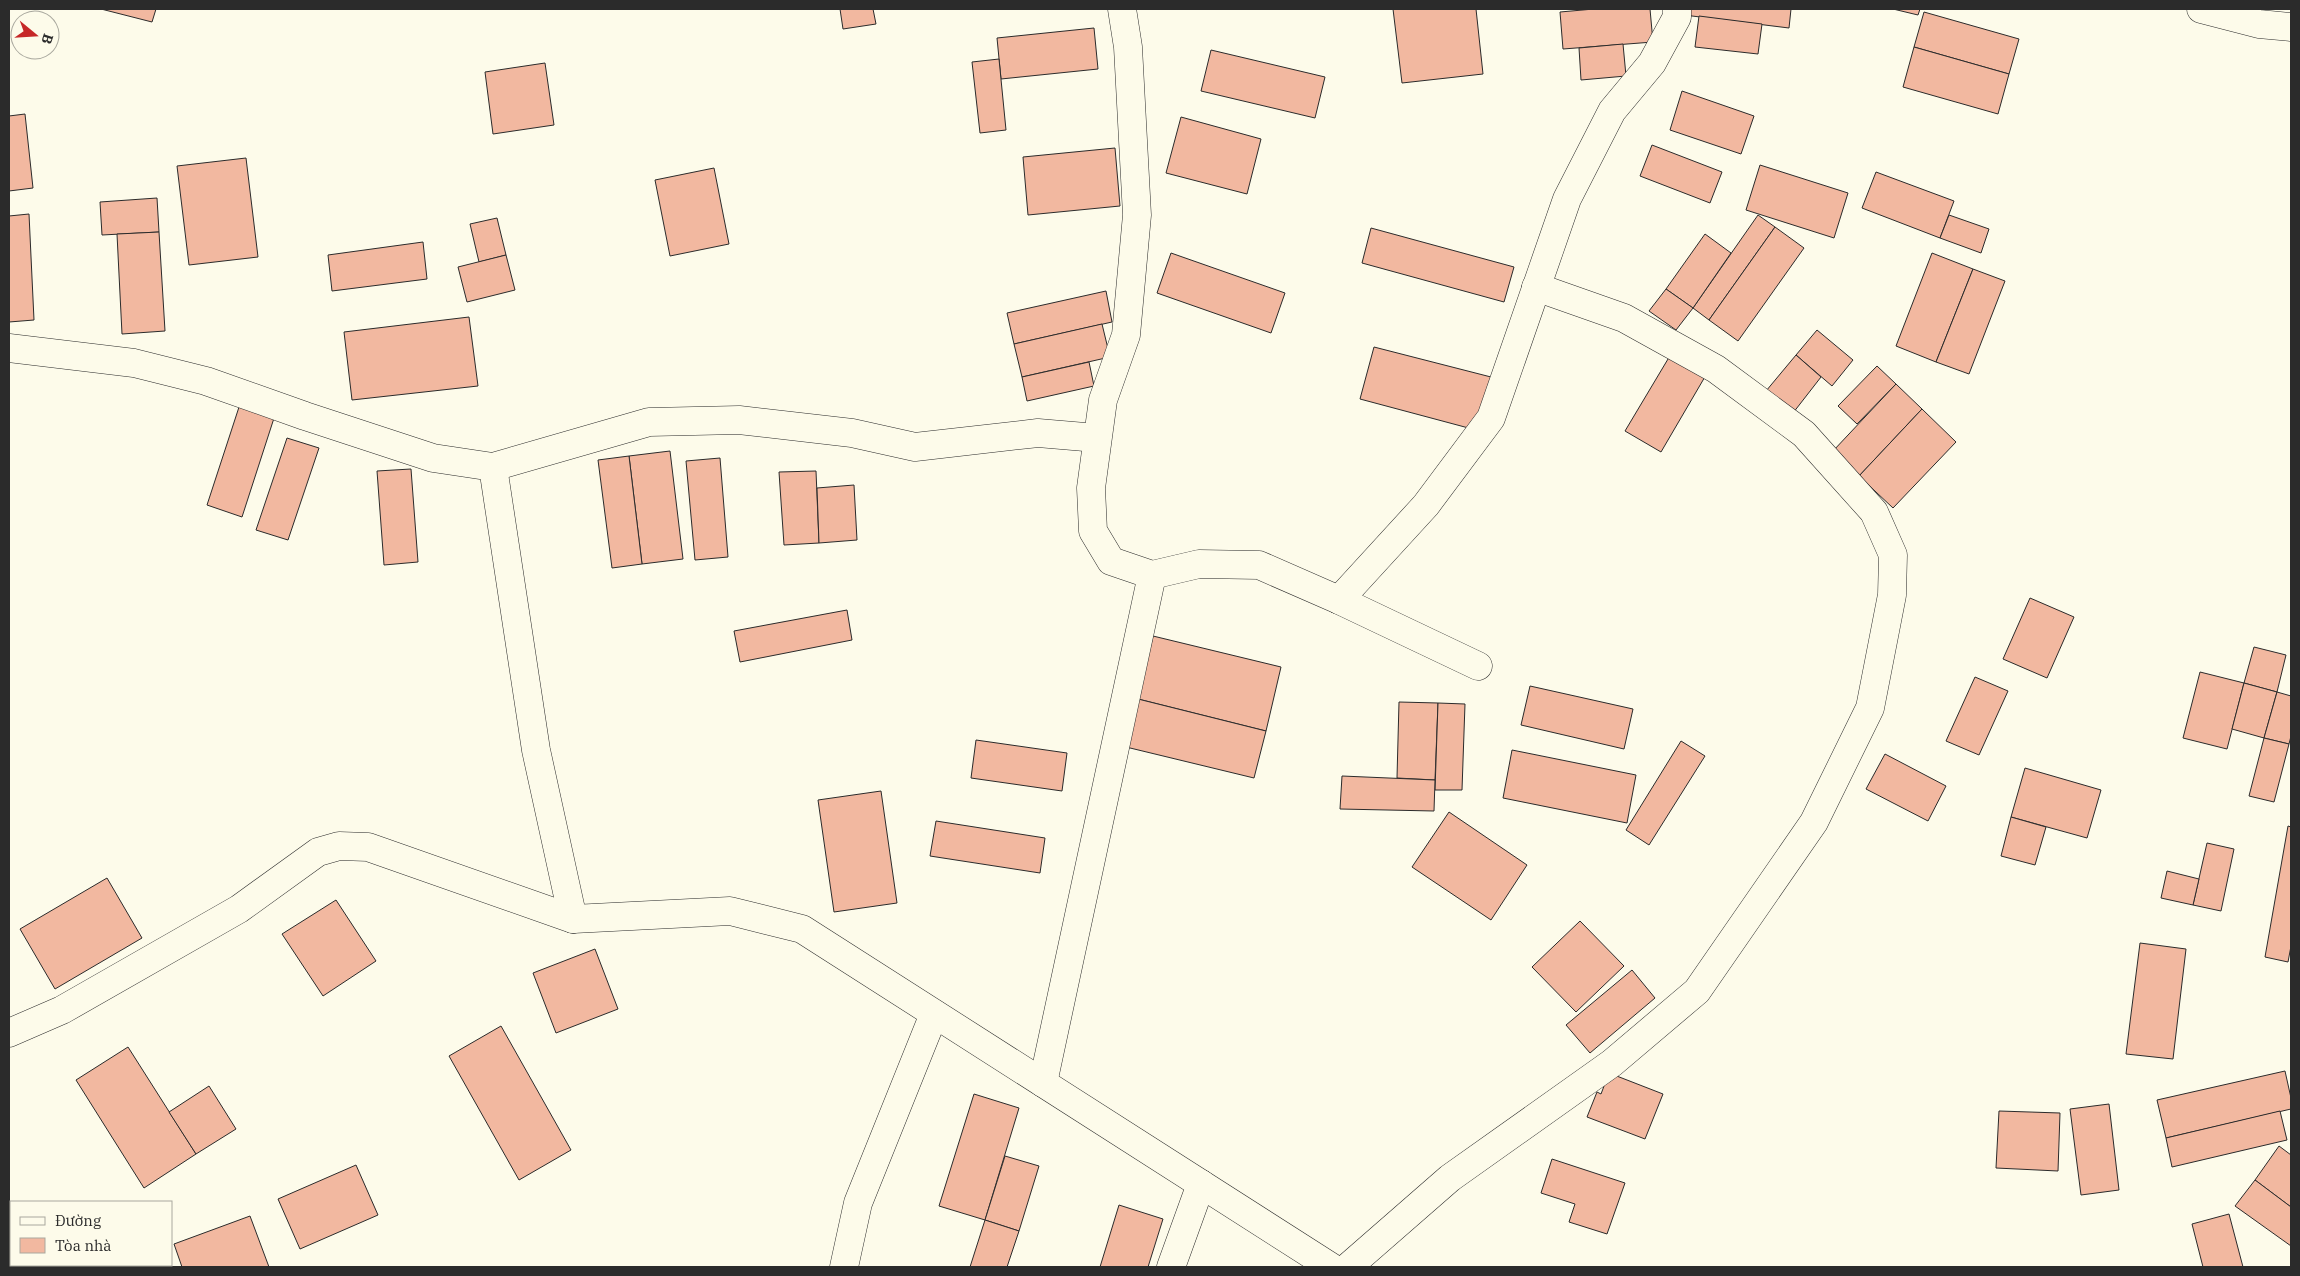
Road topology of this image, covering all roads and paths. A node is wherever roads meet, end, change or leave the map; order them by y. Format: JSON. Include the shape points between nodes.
{"nodes":[{"id":1,"x":1122,"y":9,"type":"edge"},
{"id":2,"x":1677,"y":9,"type":"edge"},
{"id":3,"x":2201,"y":9,"type":"edge"},
{"id":4,"x":2291,"y":28,"type":"edge"},
{"id":5,"x":1536,"y":287,"type":"junction"},
{"id":6,"x":9,"y":348,"type":"edge"},
{"id":7,"x":1098,"y":438,"type":"junction"},
{"id":8,"x":493,"y":467,"type":"junction"},
{"id":9,"x":1152,"y":575,"type":"junction"},
{"id":10,"x":1339,"y":600,"type":"junction"},
{"id":11,"x":1478,"y":666,"type":"dead end"},
{"id":12,"x":574,"y":919,"type":"junction"},
{"id":13,"x":934,"y":1014,"type":"junction"},
{"id":14,"x":9,"y":1033,"type":"edge"},
{"id":15,"x":1043,"y":1083,"type":"junction"},
{"id":16,"x":1201,"y":1184,"type":"junction"},
{"id":17,"x":844,"y":1267,"type":"edge"},
{"id":18,"x":1171,"y":1267,"type":"edge"},
{"id":19,"x":1331,"y":1267,"type":"edge"},
{"id":20,"x":1348,"y":1267,"type":"edge"}],
"edges":[{"from":1,"to":7,"type":"street","via":[[1128,47],[1137,215],[1126,336],[1103,400]]},
{"from":2,"to":5,"type":"street","via":[[1652,63],[1612,111],[1567,199]]},
{"from":3,"to":4,"type":"street"},
{"from":5,"to":10,"type":"street","via":[[1491,418],[1426,505]]},
{"from":5,"to":20,"type":"street","via":[[1624,318],[1716,369],[1804,434],[1874,512],[1893,555],[1892,595],[1870,708],[1814,822],[1697,991],[1612,1063],[1450,1178]]},
{"from":6,"to":8,"type":"street","via":[[134,363],[206,381],[433,458]]},
{"from":7,"to":8,"type":"street","via":[[1038,434],[915,446],[852,433],[738,420],[649,422]]},
{"from":7,"to":9,"type":"street","via":[[1091,488],[1093,531],[1111,561]]},
{"from":8,"to":12,"type":"street","via":[[536,750]]},
{"from":9,"to":10,"type":"street","via":[[1199,564],[1259,565]]},
{"from":9,"to":15,"type":"street"},
{"from":10,"to":11,"type":"street"},
{"from":12,"to":13,"type":"street","via":[[730,911],[802,929]]},
{"from":12,"to":14,"type":"street","via":[[368,847],[339,846],[318,852],[239,909],[70,1005]]},
{"from":13,"to":15,"type":"street"},
{"from":13,"to":17,"type":"street","via":[[858,1202]]},
{"from":15,"to":16,"type":"street"},
{"from":16,"to":18,"type":"street"},
{"from":16,"to":19,"type":"street"}]}
